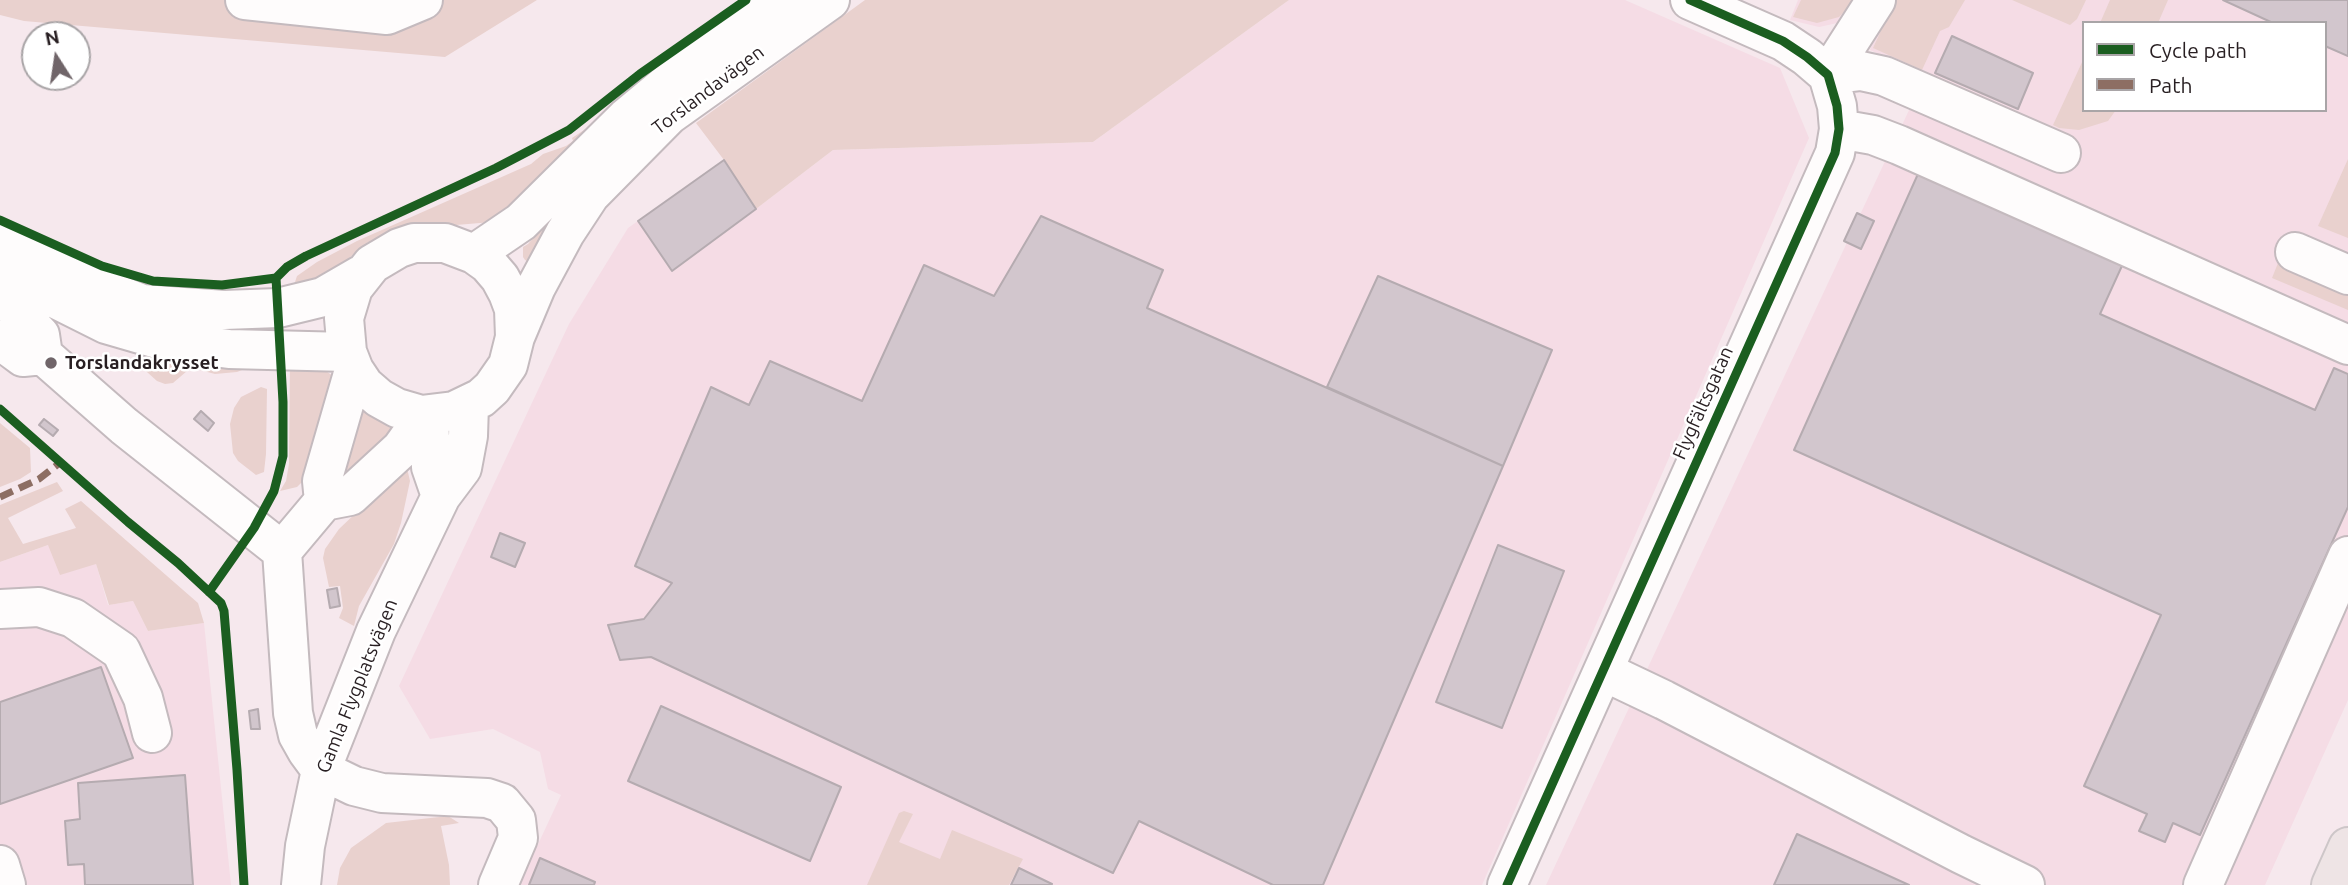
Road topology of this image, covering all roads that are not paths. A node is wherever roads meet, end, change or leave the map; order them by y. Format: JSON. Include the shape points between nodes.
{"nodes":[{"id":1,"x":245,"y":0,"type":"edge"},
{"id":2,"x":423,"y":0,"type":"edge"},
{"id":3,"x":784,"y":0,"type":"edge"},
{"id":4,"x":830,"y":0,"type":"edge"},
{"id":5,"x":1690,"y":0,"type":"edge"},
{"id":6,"x":1876,"y":0,"type":"edge"},
{"id":7,"x":1828,"y":75,"type":"junction"},
{"id":8,"x":1839,"y":130,"type":"junction"},
{"id":9,"x":2060,"y":153,"type":"dead end"},
{"id":10,"x":0,"y":243,"type":"edge"},
{"id":11,"x":2295,"y":252,"type":"dead end"},
{"id":12,"x":474,"y":254,"type":"junction"},
{"id":13,"x":0,"y":271,"type":"edge"},
{"id":14,"x":361,"y":275,"type":"junction"},
{"id":15,"x":2348,"y":275,"type":"edge"},
{"id":16,"x":0,"y":293,"type":"edge"},
{"id":17,"x":515,"y":337,"type":"junction"},
{"id":18,"x":0,"y":340,"type":"edge"},
{"id":19,"x":2348,"y":345,"type":"edge"},
{"id":20,"x":43,"y":355,"type":"junction"},
{"id":21,"x":350,"y":361,"type":"junction"},
{"id":22,"x":469,"y":405,"type":"junction"},
{"id":23,"x":425,"y":415,"type":"junction"},
{"id":24,"x":441,"y":496,"type":"junction"},
{"id":25,"x":324,"y":501,"type":"junction"},
{"id":26,"x":282,"y":551,"type":"junction"},
{"id":27,"x":2348,"y":556,"type":"edge"},
{"id":28,"x":0,"y":609,"type":"edge"},
{"id":29,"x":1603,"y":671,"type":"junction"},
{"id":30,"x":152,"y":733,"type":"dead end"},
{"id":31,"x":321,"y":770,"type":"junction"},
{"id":32,"x":2348,"y":847,"type":"edge"},
{"id":33,"x":0,"y":865,"type":"edge"},
{"id":34,"x":6,"y":885,"type":"edge"},
{"id":35,"x":301,"y":885,"type":"edge"},
{"id":36,"x":498,"y":885,"type":"edge"},
{"id":37,"x":1507,"y":885,"type":"edge"},
{"id":38,"x":2025,"y":885,"type":"edge"},
{"id":39,"x":2203,"y":885,"type":"edge"},
{"id":40,"x":2331,"y":885,"type":"edge"}],
"edges":[{"from":1,"to":2,"type":"street","via":[[387,15]]},
{"from":3,"to":12,"type":"street","name":"Torslandavägen","via":[[702,55],[626,118],[521,222]]},
{"from":4,"to":17,"type":"street","name":"Torslandavägen","via":[[669,115],[590,195],[536,287]]},
{"from":5,"to":7,"type":"street","via":[[1783,41]]},
{"from":6,"to":7,"type":"street"},
{"from":7,"to":8,"type":"street","name":"Flygfältsgatan"},
{"from":7,"to":9,"type":"street","via":[[1861,71],[1884,76]]},
{"from":8,"to":19,"type":"street","via":[[1899,145]]},
{"from":8,"to":29,"type":"street","name":"Flygfältsgatan","via":[[1835,153]]},
{"from":10,"to":14,"type":"street","via":[[142,304],[224,310],[278,308],[323,297]]},
{"from":11,"to":15,"type":"street"},
{"from":12,"to":14,"type":"street","via":[[445,243],[414,243],[385,255]]},
{"from":12,"to":17,"type":"street","via":[[488,264],[508,293]]},
{"from":13,"to":21,"type":"street","via":[[106,324],[161,340]]},
{"from":14,"to":21,"type":"street","via":[[344,318]]},
{"from":16,"to":20,"type":"street","via":[[40,335]]},
{"from":17,"to":22,"type":"street","via":[[500,377]]},
{"from":18,"to":20,"type":"street","via":[[23,357]]},
{"from":20,"to":26,"type":"street","via":[[124,426]]},
{"from":21,"to":23,"type":"street","via":[[379,398]]},
{"from":21,"to":25,"type":"street","via":[[322,481]]},
{"from":22,"to":23,"type":"street"},
{"from":22,"to":24,"type":"street","name":"Gamla Flygplatsvägen","via":[[462,468]]},
{"from":23,"to":24,"type":"street","via":[[431,467]]},
{"from":23,"to":25,"type":"street","via":[[401,449],[350,496]]},
{"from":24,"to":31,"type":"street","name":"Gamla Flygplatsvägen","via":[[376,631]]},
{"from":25,"to":26,"type":"street"},
{"from":26,"to":31,"type":"street","via":[[293,713],[298,734]]},
{"from":27,"to":39,"type":"street"},
{"from":28,"to":30,"type":"street","via":[[39,607],[73,618],[121,651],[143,698]]},
{"from":29,"to":37,"type":"street","name":"Flygfältsgatan"},
{"from":29,"to":38,"type":"street"},
{"from":31,"to":35,"type":"street","name":"Gamla Flygplatsvägen"},
{"from":31,"to":36,"type":"street","via":[[382,793],[502,803],[516,820],[518,838]]},
{"from":32,"to":40,"type":"main road"},
{"from":33,"to":34,"type":"street"}]}
